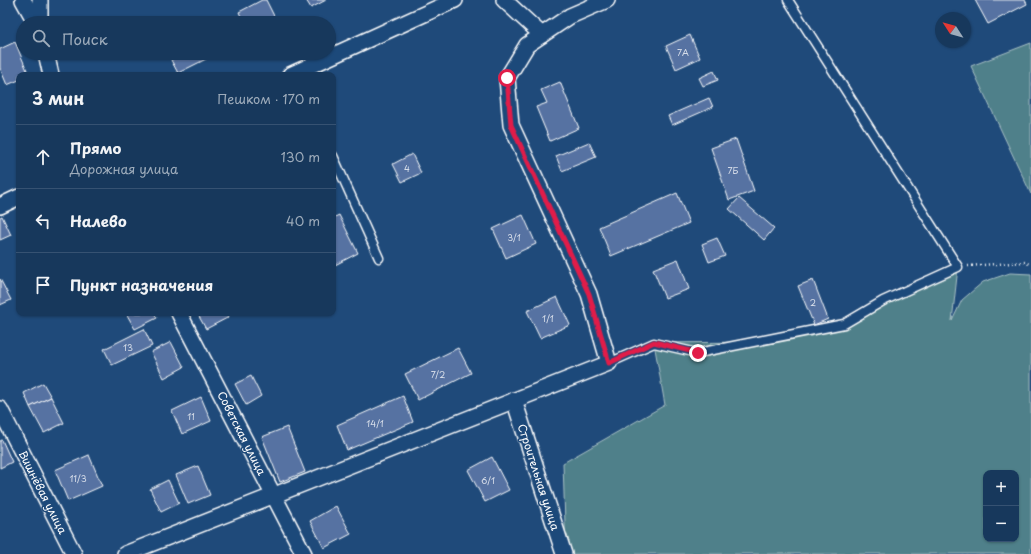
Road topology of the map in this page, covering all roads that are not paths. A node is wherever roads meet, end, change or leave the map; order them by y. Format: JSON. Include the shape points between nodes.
{"nodes":[{"id":1,"x":23,"y":0,"type":"edge"},
{"id":2,"x":40,"y":0,"type":"edge"},
{"id":3,"x":455,"y":0,"type":"edge"},
{"id":4,"x":504,"y":0,"type":"edge"},
{"id":5,"x":607,"y":0,"type":"edge"},
{"id":6,"x":788,"y":0,"type":"edge"},
{"id":7,"x":32,"y":16,"type":"edge"},
{"id":8,"x":40,"y":16,"type":"edge"},
{"id":9,"x":542,"y":35,"type":"junction"},
{"id":10,"x":336,"y":55,"type":"edge"},
{"id":11,"x":48,"y":60,"type":"edge"},
{"id":12,"x":324,"y":60,"type":"edge"},
{"id":13,"x":50,"y":72,"type":"edge"},
{"id":14,"x":298,"y":72,"type":"edge"},
{"id":15,"x":336,"y":163,"type":"edge"},
{"id":16,"x":16,"y":198,"type":"edge"},
{"id":17,"x":0,"y":206,"type":"edge"},
{"id":18,"x":378,"y":258,"type":"dead end"},
{"id":19,"x":181,"y":316,"type":"edge"},
{"id":20,"x":609,"y":363,"type":"junction"},
{"id":21,"x":514,"y":400,"type":"junction"},
{"id":22,"x":0,"y":409,"type":"edge"},
{"id":23,"x":274,"y":495,"type":"junction"},
{"id":24,"x":74,"y":554,"type":"edge"},
{"id":25,"x":125,"y":554,"type":"edge"},
{"id":26,"x":304,"y":554,"type":"edge"},
{"id":27,"x":564,"y":554,"type":"edge"}],
"edges":[{"from":1,"to":7,"type":"street"},
{"from":2,"to":8,"type":"street"},
{"from":3,"to":10,"type":"street"},
{"from":4,"to":9,"type":"street"},
{"from":5,"to":9,"type":"street","via":[[570,16]]},
{"from":6,"to":20,"type":"lane","via":[[958,267],[882,301],[844,324],[698,353],[654,342]]},
{"from":9,"to":20,"type":"street","via":[[527,45],[507,78],[511,125],[589,294]]},
{"from":11,"to":13,"type":"street"},
{"from":12,"to":14,"type":"street"},
{"from":15,"to":18,"type":"lane"},
{"from":16,"to":17,"type":"street"},
{"from":19,"to":23,"type":"street","name":"Советская улица"},
{"from":20,"to":21,"type":"street"},
{"from":21,"to":23,"type":"street"},
{"from":21,"to":27,"type":"street","name":"Строительная улица"},
{"from":22,"to":24,"type":"street","name":"Вишнёвая улица"},
{"from":23,"to":25,"type":"street"},
{"from":23,"to":26,"type":"street","name":"Советская улица"}]}
